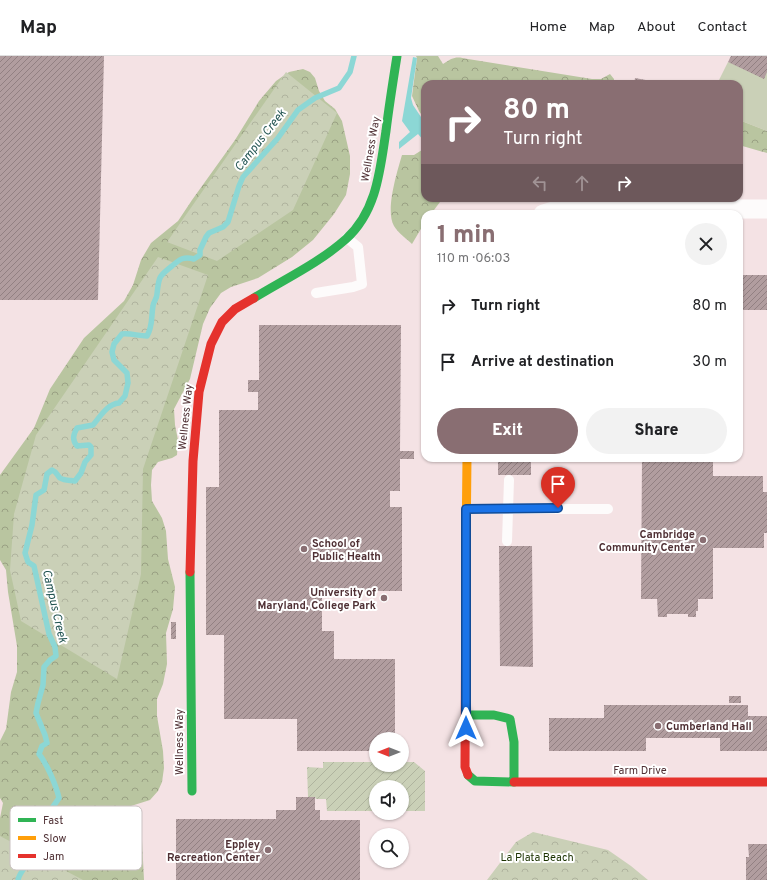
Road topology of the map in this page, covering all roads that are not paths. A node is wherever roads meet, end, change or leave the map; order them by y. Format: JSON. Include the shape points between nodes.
{"nodes":[{"id":1,"x":397,"y":56,"type":"edge"},
{"id":2,"x":767,"y":209,"type":"edge"},
{"id":3,"x":564,"y":210,"type":"edge"},
{"id":4,"x":348,"y":238,"type":"junction"},
{"id":5,"x":316,"y":293,"type":"dead end"},
{"id":6,"x":466,"y":462,"type":"edge"},
{"id":7,"x":509,"y":480,"type":"dead end"},
{"id":8,"x":466,"y":509,"type":"junction"},
{"id":9,"x":508,"y":509,"type":"junction"},
{"id":10,"x":608,"y":509,"type":"dead end"},
{"id":11,"x":507,"y":541,"type":"dead end"},
{"id":12,"x":466,"y":715,"type":"junction"},
{"id":13,"x":514,"y":782,"type":"junction"},
{"id":14,"x":767,"y":782,"type":"edge"},
{"id":15,"x":192,"y":791,"type":"dead end"}],
"edges":[{"from":1,"to":4,"type":"street","name":"Wellness Way","via":[[378,182],[362,222]]},
{"from":2,"to":3,"type":"street"},
{"from":4,"to":5,"type":"lane","via":[[358,247],[362,284]]},
{"from":4,"to":15,"type":"street","name":"Wellness Way","via":[[330,252],[235,309],[222,322],[212,344],[199,392],[193,462],[190,563]]},
{"from":6,"to":8,"type":"street","name":"Farm Drive"},
{"from":7,"to":9,"type":"lane"},
{"from":8,"to":9,"type":"lane"},
{"from":8,"to":12,"type":"street","name":"Farm Drive"},
{"from":9,"to":10,"type":"lane"},
{"from":9,"to":11,"type":"lane"},
{"from":12,"to":13,"type":"street","via":[[494,715],[510,719]]},
{"from":12,"to":13,"type":"street","name":"Farm Drive","via":[[466,773],[475,782]]},
{"from":13,"to":14,"type":"street","name":"Farm Drive"}]}
